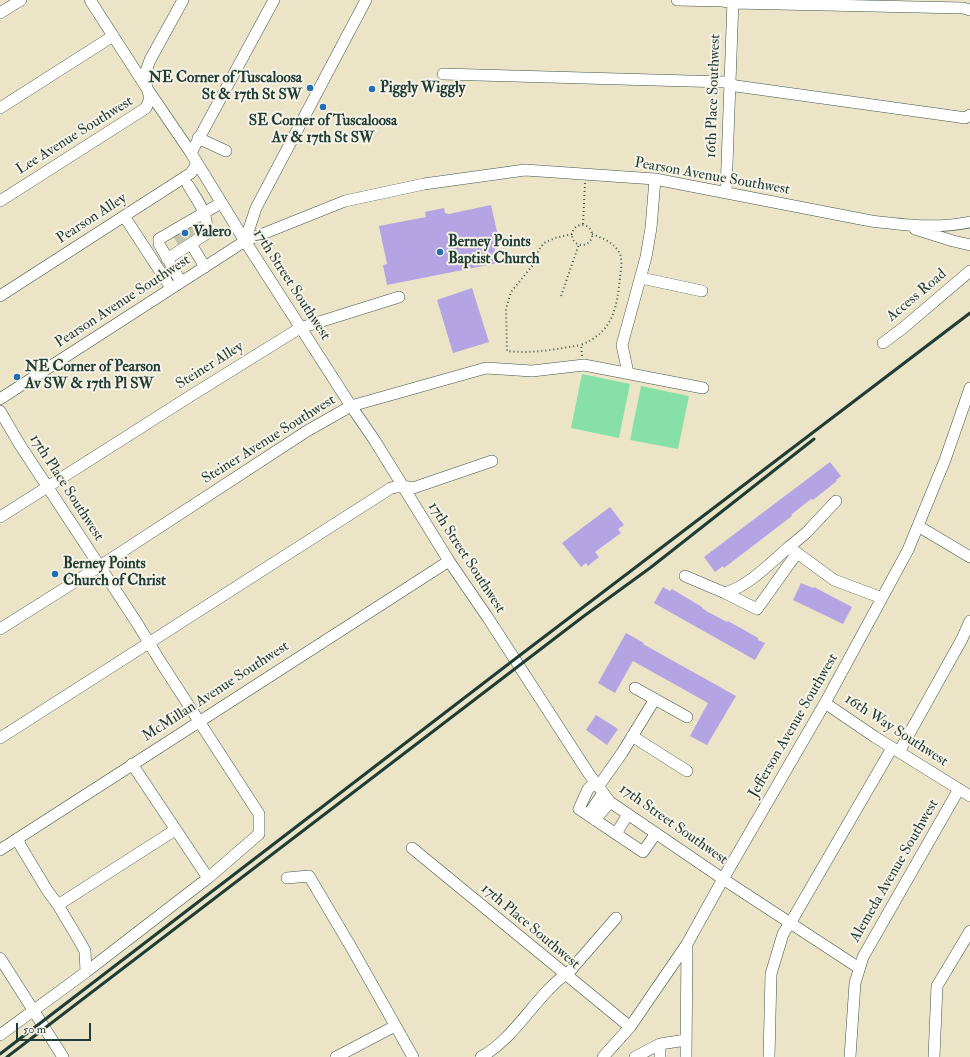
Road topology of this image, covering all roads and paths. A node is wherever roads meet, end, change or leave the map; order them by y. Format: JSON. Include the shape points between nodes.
{"nodes":[{"id":1,"x":21,"y":0,"type":"edge"},
{"id":2,"x":183,"y":0,"type":"edge"},
{"id":3,"x":274,"y":0,"type":"edge"},
{"id":4,"x":366,"y":0,"type":"edge"},
{"id":5,"x":677,"y":0,"type":"edge"},
{"id":6,"x":92,"y":1,"type":"edge"},
{"id":7,"x":733,"y":1,"type":"edge"},
{"id":8,"x":970,"y":10,"type":"edge"},
{"id":9,"x":0,"y":13,"type":"edge"},
{"id":10,"x":113,"y":36,"type":"junction"},
{"id":11,"x":443,"y":74,"type":"dead end"},
{"id":12,"x":730,"y":84,"type":"junction"},
{"id":13,"x":146,"y":87,"type":"junction"},
{"id":14,"x":0,"y":108,"type":"edge"},
{"id":15,"x":970,"y":115,"type":"edge"},
{"id":16,"x":198,"y":138,"type":"junction"},
{"id":17,"x":226,"y":151,"type":"dead end"},
{"id":18,"x":194,"y":158,"type":"junction"},
{"id":19,"x":586,"y":174,"type":"junction"},
{"id":20,"x":655,"y":179,"type":"junction"},
{"id":21,"x":188,"y":185,"type":"dead end"},
{"id":22,"x":726,"y":192,"type":"junction"},
{"id":23,"x":0,"y":201,"type":"edge"},
{"id":24,"x":222,"y":203,"type":"junction"},
{"id":25,"x":204,"y":212,"type":"junction"},
{"id":26,"x":124,"y":216,"type":"junction"},
{"id":27,"x":970,"y":222,"type":"edge"},
{"id":28,"x":583,"y":224,"type":"junction"},
{"id":29,"x":905,"y":226,"type":"junction"},
{"id":30,"x":572,"y":234,"type":"junction"},
{"id":31,"x":592,"y":234,"type":"junction"},
{"id":32,"x":189,"y":237,"type":"junction"},
{"id":33,"x":245,"y":241,"type":"junction"},
{"id":34,"x":579,"y":244,"type":"junction"},
{"id":35,"x":970,"y":245,"type":"edge"},
{"id":36,"x":167,"y":258,"type":"junction"},
{"id":37,"x":205,"y":267,"type":"junction"},
{"id":38,"x":970,"y":271,"type":"edge"},
{"id":39,"x":641,"y":278,"type":"junction"},
{"id":40,"x":181,"y":282,"type":"junction"},
{"id":41,"x":171,"y":288,"type":"junction"},
{"id":42,"x":702,"y":291,"type":"dead end"},
{"id":43,"x":0,"y":296,"type":"edge"},
{"id":44,"x":561,"y":296,"type":"dead end"},
{"id":45,"x":399,"y":297,"type":"dead end"},
{"id":46,"x":300,"y":328,"type":"junction"},
{"id":47,"x":882,"y":343,"type":"dead end"},
{"id":48,"x":581,"y":345,"type":"junction"},
{"id":49,"x":584,"y":365,"type":"junction"},
{"id":50,"x":628,"y":373,"type":"junction"},
{"id":51,"x":703,"y":388,"type":"dead end"},
{"id":52,"x":970,"y":388,"type":"edge"},
{"id":53,"x":0,"y":399,"type":"edge"},
{"id":54,"x":351,"y":406,"type":"junction"},
{"id":55,"x":967,"y":407,"type":"edge"},
{"id":56,"x":0,"y":411,"type":"edge"},
{"id":57,"x":492,"y":461,"type":"dead end"},
{"id":58,"x":48,"y":486,"type":"junction"},
{"id":59,"x":402,"y":486,"type":"junction"},
{"id":60,"x":836,"y":501,"type":"dead end"},
{"id":61,"x":0,"y":517,"type":"edge"},
{"id":62,"x":918,"y":526,"type":"junction"},
{"id":63,"x":793,"y":550,"type":"junction"},
{"id":64,"x":970,"y":557,"type":"edge"},
{"id":65,"x":449,"y":561,"type":"junction"},
{"id":66,"x":100,"y":566,"type":"junction"},
{"id":67,"x":685,"y":576,"type":"dead end"},
{"id":68,"x":725,"y":593,"type":"junction"},
{"id":69,"x":882,"y":598,"type":"junction"},
{"id":70,"x":970,"y":621,"type":"edge"},
{"id":71,"x":0,"y":629,"type":"edge"},
{"id":72,"x":149,"y":644,"type":"junction"},
{"id":73,"x":636,"y":688,"type":"dead end"},
{"id":74,"x":655,"y":700,"type":"junction"},
{"id":75,"x":825,"y":704,"type":"junction"},
{"id":76,"x":687,"y":717,"type":"dead end"},
{"id":77,"x":199,"y":722,"type":"junction"},
{"id":78,"x":632,"y":736,"type":"junction"},
{"id":79,"x":0,"y":738,"type":"edge"},
{"id":80,"x":896,"y":750,"type":"junction"},
{"id":81,"x":132,"y":764,"type":"junction"},
{"id":82,"x":687,"y":771,"type":"dead end"},
{"id":83,"x":599,"y":787,"type":"junction"},
{"id":84,"x":959,"y":790,"type":"junction"},
{"id":85,"x":970,"y":796,"type":"edge"},
{"id":86,"x":610,"y":802,"type":"junction"},
{"id":87,"x":628,"y":814,"type":"junction"},
{"id":88,"x":591,"y":818,"type":"junction"},
{"id":89,"x":175,"y":830,"type":"junction"},
{"id":90,"x":656,"y":833,"type":"junction"},
{"id":91,"x":616,"y":834,"type":"junction"},
{"id":92,"x":18,"y":838,"type":"junction"},
{"id":93,"x":412,"y":848,"type":"dead end"},
{"id":94,"x":0,"y":850,"type":"edge"},
{"id":95,"x":208,"y":878,"type":"junction"},
{"id":96,"x":287,"y":878,"type":"dead end"},
{"id":97,"x":723,"y":879,"type":"junction"},
{"id":98,"x":58,"y":905,"type":"junction"},
{"id":99,"x":616,"y":918,"type":"dead end"},
{"id":100,"x":789,"y":923,"type":"junction"},
{"id":101,"x":970,"y":931,"type":"edge"},
{"id":102,"x":687,"y":944,"type":"junction"},
{"id":103,"x":0,"y":958,"type":"edge"},
{"id":104,"x":859,"y":968,"type":"junction"},
{"id":105,"x":86,"y":972,"type":"junction"},
{"id":106,"x":565,"y":975,"type":"junction"},
{"id":107,"x":33,"y":1011,"type":"junction"},
{"id":108,"x":395,"y":1026,"type":"junction"},
{"id":109,"x":630,"y":1027,"type":"junction"},
{"id":110,"x":0,"y":1035,"type":"edge"},
{"id":111,"x":686,"y":1040,"type":"junction"},
{"id":112,"x":660,"y":1044,"type":"junction"},
{"id":113,"x":63,"y":1057,"type":"edge"},
{"id":114,"x":336,"y":1057,"type":"edge"},
{"id":115,"x":412,"y":1057,"type":"edge"},
{"id":116,"x":481,"y":1057,"type":"edge"},
{"id":117,"x":603,"y":1057,"type":"edge"},
{"id":118,"x":635,"y":1057,"type":"edge"},
{"id":119,"x":660,"y":1057,"type":"edge"},
{"id":120,"x":686,"y":1057,"type":"edge"},
{"id":121,"x":769,"y":1057,"type":"edge"},
{"id":122,"x":850,"y":1057,"type":"edge"},
{"id":123,"x":934,"y":1057,"type":"edge"}],
"edges":[{"from":1,"to":9,"type":"street"},
{"from":2,"to":13,"type":"street","name":"Lee Avenue Southwest","via":[[150,60],[144,77]]},
{"from":3,"to":16,"type":"street","name":"Pearson Alley"},
{"from":4,"to":33,"type":"street","via":[[256,208]]},
{"from":5,"to":7,"type":"street"},
{"from":6,"to":10,"type":"street","name":"17th Street Southwest"},
{"from":7,"to":8,"type":"street"},
{"from":7,"to":12,"type":"street","name":"16th Place Southwest"},
{"from":10,"to":13,"type":"street","name":"17th Street Southwest"},
{"from":10,"to":14,"type":"street"},
{"from":11,"to":12,"type":"street"},
{"from":12,"to":15,"type":"street","via":[[965,118]]},
{"from":12,"to":22,"type":"street","name":"16th Place Southwest"},
{"from":13,"to":18,"type":"street","name":"17th Street Southwest"},
{"from":13,"to":23,"type":"street","name":"Lee Avenue Southwest","via":[[150,98],[146,108]]},
{"from":16,"to":17,"type":"street"},
{"from":16,"to":18,"type":"street","name":"Pearson Alley"},
{"from":18,"to":24,"type":"street","name":"17th Street Southwest"},
{"from":18,"to":26,"type":"street","name":"Pearson Alley","via":[[191,173]]},
{"from":19,"to":20,"type":"street","name":"Pearson Avenue Southwest"},
{"from":19,"to":28,"type":"path"},
{"from":19,"to":33,"type":"street","name":"Pearson Avenue Southwest","via":[[525,170],[424,184],[345,201]]},
{"from":20,"to":22,"type":"street","name":"Pearson Avenue Southwest"},
{"from":20,"to":39,"type":"street","via":[[651,228]]},
{"from":21,"to":25,"type":"street"},
{"from":22,"to":29,"type":"street","name":"Pearson Avenue Southwest"},
{"from":24,"to":25,"type":"street"},
{"from":24,"to":33,"type":"street","name":"17th Street Southwest"},
{"from":25,"to":32,"type":"street"},
{"from":25,"to":32,"type":"street","via":[[208,226],[206,234]]},
{"from":26,"to":41,"type":"street"},
{"from":26,"to":43,"type":"street","name":"Pearson Alley"},
{"from":27,"to":29,"type":"street","name":"Pearson Avenue Southwest","via":[[956,225]]},
{"from":28,"to":30,"type":"path","via":[[574,229]]},
{"from":28,"to":31,"type":"path"},
{"from":29,"to":35,"type":"street"},
{"from":30,"to":34,"type":"path","via":[[573,239]]},
{"from":30,"to":48,"type":"path","via":[[544,243],[538,251],[537,260],[511,292],[506,310],[507,351],[547,351]]},
{"from":31,"to":34,"type":"path","via":[[590,241]]},
{"from":31,"to":48,"type":"path","via":[[614,245],[620,254],[622,264],[618,302],[611,317],[594,339]]},
{"from":32,"to":36,"type":"street"},
{"from":32,"to":36,"type":"street","via":[[176,231],[159,240]]},
{"from":32,"to":37,"type":"street"},
{"from":33,"to":37,"type":"street","name":"Pearson Avenue Southwest"},
{"from":33,"to":46,"type":"street","name":"17th Street Southwest"},
{"from":34,"to":44,"type":"path"},
{"from":36,"to":40,"type":"street"},
{"from":37,"to":40,"type":"street","name":"Pearson Avenue Southwest"},
{"from":38,"to":47,"type":"street","name":"Access Road"},
{"from":39,"to":42,"type":"street"},
{"from":39,"to":50,"type":"street","via":[[622,345]]},
{"from":40,"to":41,"type":"street","name":"Pearson Avenue Southwest"},
{"from":41,"to":53,"type":"street","name":"Pearson Avenue Southwest"},
{"from":45,"to":46,"type":"street","name":"Steiner Alley"},
{"from":46,"to":54,"type":"street","name":"17th Street Southwest"},
{"from":46,"to":58,"type":"street","name":"Steiner Alley"},
{"from":48,"to":49,"type":"path"},
{"from":49,"to":50,"type":"street","name":"Steiner Avenue Southwest"},
{"from":49,"to":54,"type":"street","name":"Steiner Avenue Southwest","via":[[532,371],[486,368]]},
{"from":50,"to":51,"type":"street","name":"Steiner Avenue Southwest"},
{"from":52,"to":55,"type":"street","name":"Jefferson Avenue Southwest"},
{"from":54,"to":59,"type":"street","name":"17th Street Southwest"},
{"from":54,"to":66,"type":"street","name":"Steiner Avenue Southwest","via":[[307,431]]},
{"from":55,"to":62,"type":"street","name":"Jefferson Avenue Southwest"},
{"from":56,"to":58,"type":"street","name":"17th Place Southwest"},
{"from":57,"to":59,"type":"street","via":[[413,488]]},
{"from":58,"to":61,"type":"street","name":"Steiner Alley"},
{"from":58,"to":66,"type":"street","name":"17th Place Southwest"},
{"from":59,"to":65,"type":"street","name":"17th Street Southwest"},
{"from":59,"to":72,"type":"street","via":[[391,488]]},
{"from":60,"to":63,"type":"street"},
{"from":62,"to":64,"type":"street"},
{"from":62,"to":69,"type":"street","name":"Jefferson Avenue Southwest"},
{"from":63,"to":68,"type":"street","via":[[736,590]]},
{"from":63,"to":68,"type":"street","via":[[757,609]]},
{"from":63,"to":69,"type":"street","via":[[834,580]]},
{"from":65,"to":77,"type":"street","name":"McMillan Avenue Southwest"},
{"from":65,"to":83,"type":"street","name":"17th Street Southwest"},
{"from":66,"to":71,"type":"street","name":"Steiner Avenue Southwest"},
{"from":66,"to":72,"type":"street","name":"17th Place Southwest"},
{"from":67,"to":68,"type":"street"},
{"from":69,"to":75,"type":"street","name":"Jefferson Avenue Southwest"},
{"from":70,"to":80,"type":"street","via":[[962,639]]},
{"from":72,"to":77,"type":"street","name":"17th Place Southwest"},
{"from":72,"to":79,"type":"street"},
{"from":73,"to":74,"type":"street"},
{"from":74,"to":76,"type":"street"},
{"from":74,"to":78,"type":"street"},
{"from":75,"to":80,"type":"street","name":"16th Way Southwest"},
{"from":75,"to":97,"type":"street","name":"Jefferson Avenue Southwest"},
{"from":77,"to":81,"type":"street","name":"McMillan Avenue Southwest"},
{"from":77,"to":95,"type":"street","name":"17th Place Southwest","via":[[259,814],[259,834]]},
{"from":78,"to":82,"type":"street"},
{"from":78,"to":83,"type":"street"},
{"from":80,"to":84,"type":"street","name":"16th Way Southwest"},
{"from":80,"to":100,"type":"street"},
{"from":81,"to":89,"type":"street"},
{"from":81,"to":92,"type":"street","name":"McMillan Avenue Southwest"},
{"from":83,"to":86,"type":"street","name":"17th Street Southwest"},
{"from":83,"to":88,"type":"street","via":[[588,789],[579,809]]},
{"from":84,"to":85,"type":"street","name":"16th Way Southwest"},
{"from":84,"to":104,"type":"street","name":"Alemeda Avenue Southwest"},
{"from":86,"to":87,"type":"street","name":"17th Street Southwest"},
{"from":86,"to":88,"type":"street"},
{"from":87,"to":90,"type":"street","name":"17th Street Southwest"},
{"from":87,"to":91,"type":"street"},
{"from":88,"to":91,"type":"street"},
{"from":89,"to":95,"type":"street"},
{"from":89,"to":98,"type":"street"},
{"from":90,"to":91,"type":"street","via":[[643,852]]},
{"from":90,"to":97,"type":"street","name":"17th Street Southwest"},
{"from":92,"to":94,"type":"street","name":"McMillan Avenue Southwest"},
{"from":92,"to":98,"type":"street"},
{"from":93,"to":106,"type":"street","name":"17th Place Southwest"},
{"from":95,"to":105,"type":"street","name":"17th Place Southwest"},
{"from":96,"to":108,"type":"street","via":[[308,876]]},
{"from":97,"to":100,"type":"street","name":"17th Street Southwest"},
{"from":97,"to":102,"type":"street","name":"Jefferson Avenue Southwest"},
{"from":98,"to":105,"type":"street","via":[[85,951]]},
{"from":99,"to":106,"type":"street","via":[[582,959]]},
{"from":100,"to":104,"type":"street","name":"17th Street Southwest"},
{"from":100,"to":121,"type":"street","via":[[771,974]]},
{"from":101,"to":123,"type":"street","via":[[937,986]]},
{"from":102,"to":109,"type":"street","name":"Jefferson Avenue Southwest"},
{"from":102,"to":111,"type":"street"},
{"from":103,"to":107,"type":"street"},
{"from":104,"to":122,"type":"street","via":[[854,983]]},
{"from":105,"to":107,"type":"street","name":"17th Place Southwest"},
{"from":106,"to":109,"type":"street","name":"17th Place Southwest"},
{"from":106,"to":116,"type":"street","via":[[542,996],[507,1036]]},
{"from":107,"to":110,"type":"street","name":"17th Place Southwest"},
{"from":107,"to":113,"type":"street"},
{"from":108,"to":114,"type":"street"},
{"from":108,"to":115,"type":"street"},
{"from":109,"to":117,"type":"street","name":"Jefferson Avenue Southwest"},
{"from":111,"to":112,"type":"street"},
{"from":111,"to":120,"type":"street"},
{"from":112,"to":118,"type":"street"},
{"from":112,"to":119,"type":"street"}]}
